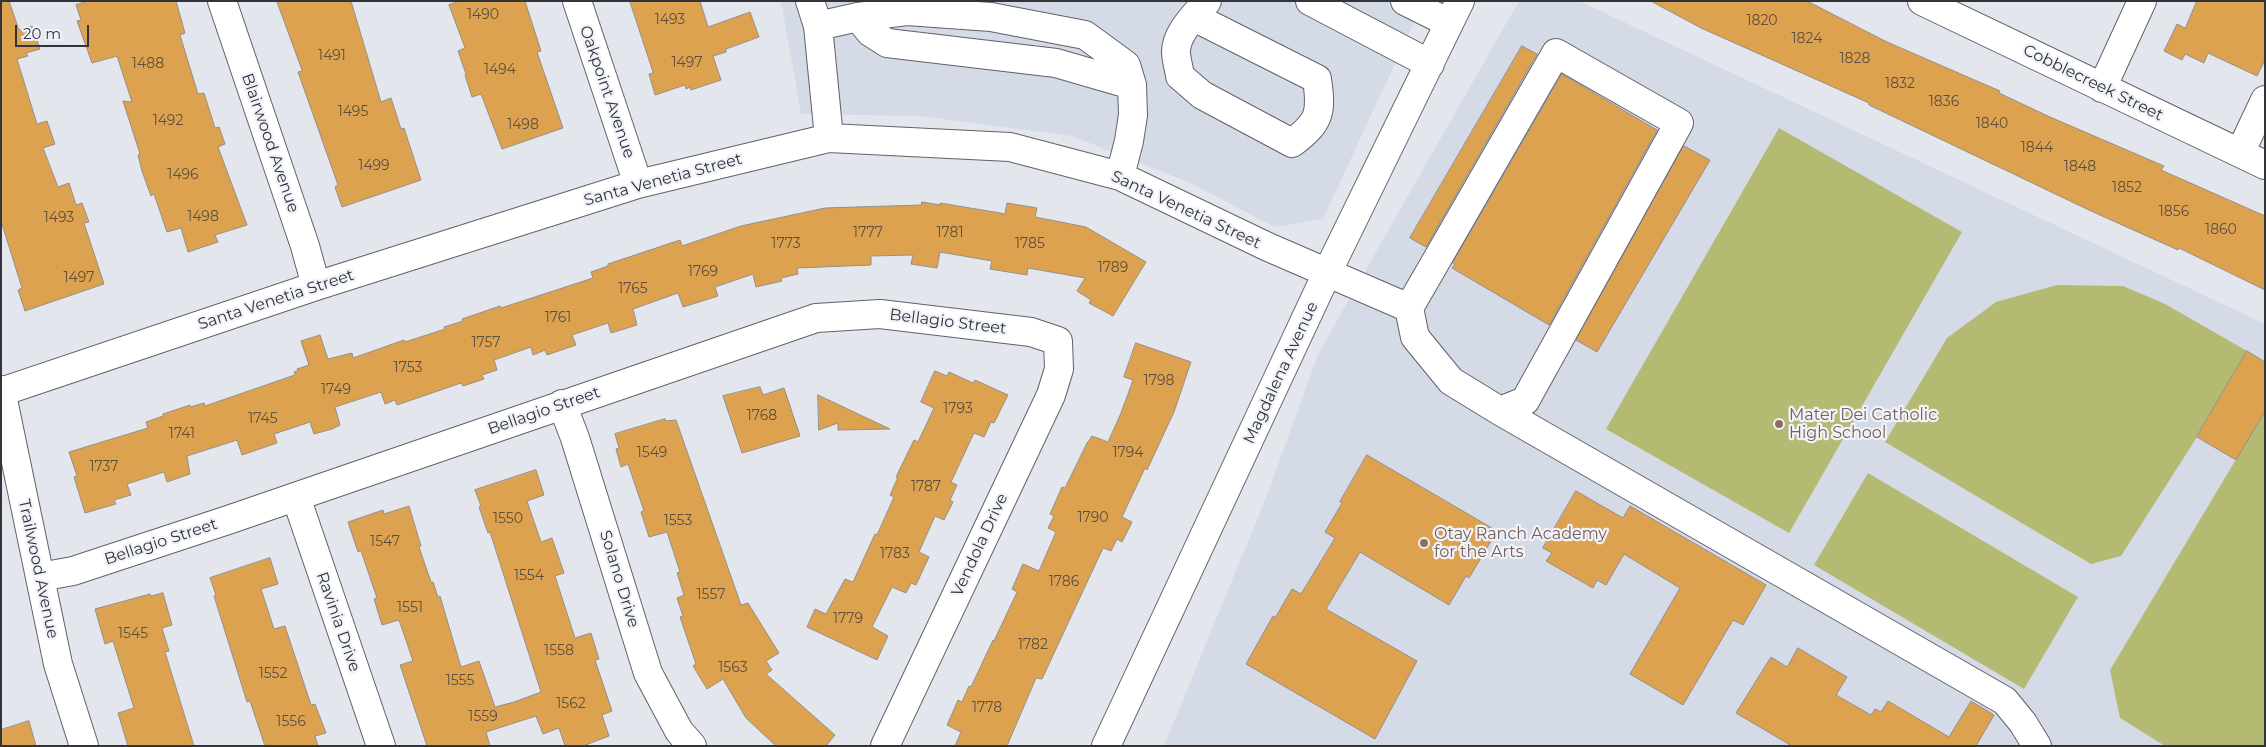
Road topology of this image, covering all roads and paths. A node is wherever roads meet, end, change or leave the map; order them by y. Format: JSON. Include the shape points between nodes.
{"nodes":[{"id":1,"x":222,"y":1,"type":"edge"},
{"id":2,"x":577,"y":1,"type":"edge"},
{"id":3,"x":1310,"y":1,"type":"edge"},
{"id":4,"x":1405,"y":1,"type":"edge"},
{"id":5,"x":1922,"y":1,"type":"edge"},
{"id":6,"x":2142,"y":1,"type":"edge"},
{"id":7,"x":1201,"y":9,"type":"edge"},
{"id":8,"x":1455,"y":12,"type":"edge"},
{"id":9,"x":1969,"y":12,"type":"edge"},
{"id":10,"x":814,"y":14,"type":"edge"},
{"id":11,"x":858,"y":17,"type":"junction"},
{"id":12,"x":1430,"y":64,"type":"junction"},
{"id":13,"x":1132,"y":84,"type":"junction"},
{"id":14,"x":2102,"y":88,"type":"junction"},
{"id":15,"x":2265,"y":100,"type":"edge"},
{"id":16,"x":829,"y":138,"type":"junction"},
{"id":17,"x":2240,"y":153,"type":"junction"},
{"id":18,"x":2265,"y":165,"type":"edge"},
{"id":19,"x":1120,"y":176,"type":"junction"},
{"id":20,"x":638,"y":184,"type":"junction"},
{"id":21,"x":1327,"y":273,"type":"junction"},
{"id":22,"x":316,"y":286,"type":"junction"},
{"id":23,"x":1409,"y":308,"type":"junction"},
{"id":24,"x":1058,"y":341,"type":"joint"},
{"id":25,"x":1,"y":391,"type":"edge"},
{"id":26,"x":562,"y":404,"type":"junction"},
{"id":27,"x":1500,"y":411,"type":"junction"},
{"id":28,"x":296,"y":497,"type":"junction"},
{"id":29,"x":40,"y":577,"type":"junction"},
{"id":30,"x":84,"y":746,"type":"edge"},
{"id":31,"x":382,"y":746,"type":"edge"},
{"id":32,"x":692,"y":746,"type":"edge"},
{"id":33,"x":885,"y":746,"type":"edge"},
{"id":34,"x":1106,"y":746,"type":"edge"},
{"id":35,"x":2037,"y":746,"type":"edge"}],
"edges":[{"from":1,"to":22,"type":"street","name":"Blairwood Avenue"},
{"from":2,"to":20,"type":"street","name":"Oakpoint Avenue"},
{"from":3,"to":12,"type":"street"},
{"from":4,"to":8,"type":"street"},
{"from":5,"to":9,"type":"street","name":"Cobblecreek Street"},
{"from":6,"to":14,"type":"street"},
{"from":7,"to":7,"type":"street","via":[[1184,29],[1176,50],[1180,76],[1202,95],[1292,143],[1310,129],[1321,104],[1317,79]]},
{"from":8,"to":12,"type":"street","name":"Magdalena Avenue"},
{"from":9,"to":14,"type":"street","name":"Cobblecreek Street"},
{"from":10,"to":11,"type":"street"},
{"from":10,"to":16,"type":"street"},
{"from":11,"to":13,"type":"street","via":[[870,32],[887,43],[1056,63]]},
{"from":11,"to":13,"type":"street","via":[[908,11],[982,17],[1085,35],[1126,65]]},
{"from":12,"to":21,"type":"street","name":"Magdalena Avenue"},
{"from":13,"to":19,"type":"street","via":[[1133,115]]},
{"from":14,"to":17,"type":"street","name":"Cobblecreek Street"},
{"from":15,"to":17,"type":"street"},
{"from":16,"to":19,"type":"street","name":"Santa Venetia Street","via":[[1010,147]]},
{"from":16,"to":20,"type":"street","name":"Santa Venetia Street"},
{"from":17,"to":18,"type":"street","name":"Cobblecreek Street"},
{"from":19,"to":21,"type":"street","name":"Santa Venetia Street"},
{"from":20,"to":22,"type":"street","name":"Santa Venetia Street"},
{"from":21,"to":23,"type":"street","name":"Santa Venetia Street"},
{"from":21,"to":34,"type":"street","name":"Magdalena Avenue"},
{"from":22,"to":25,"type":"street","name":"Santa Venetia Street"},
{"from":23,"to":27,"type":"street","via":[[1415,337],[1451,381]]},
{"from":23,"to":27,"type":"street","via":[[1556,53],[1679,124],[1525,401]]},
{"from":24,"to":26,"type":"street","name":"Bellagio Street","via":[[1031,332],[880,314],[816,318]]},
{"from":24,"to":33,"type":"street","name":"Vendola Drive","via":[[1059,369],[1051,396]]},
{"from":25,"to":29,"type":"street","name":"Trailwood Avenue"},
{"from":26,"to":28,"type":"street","name":"Bellagio Street"},
{"from":26,"to":32,"type":"street","name":"Solano Drive","via":[[648,673],[679,731]]},
{"from":27,"to":35,"type":"street","via":[[2004,701]]},
{"from":28,"to":29,"type":"street","name":"Bellagio Street","via":[[73,571]]},
{"from":28,"to":31,"type":"street","name":"Ravinia Drive"},
{"from":29,"to":30,"type":"street","name":"Trailwood Avenue","via":[[58,664]]}]}
